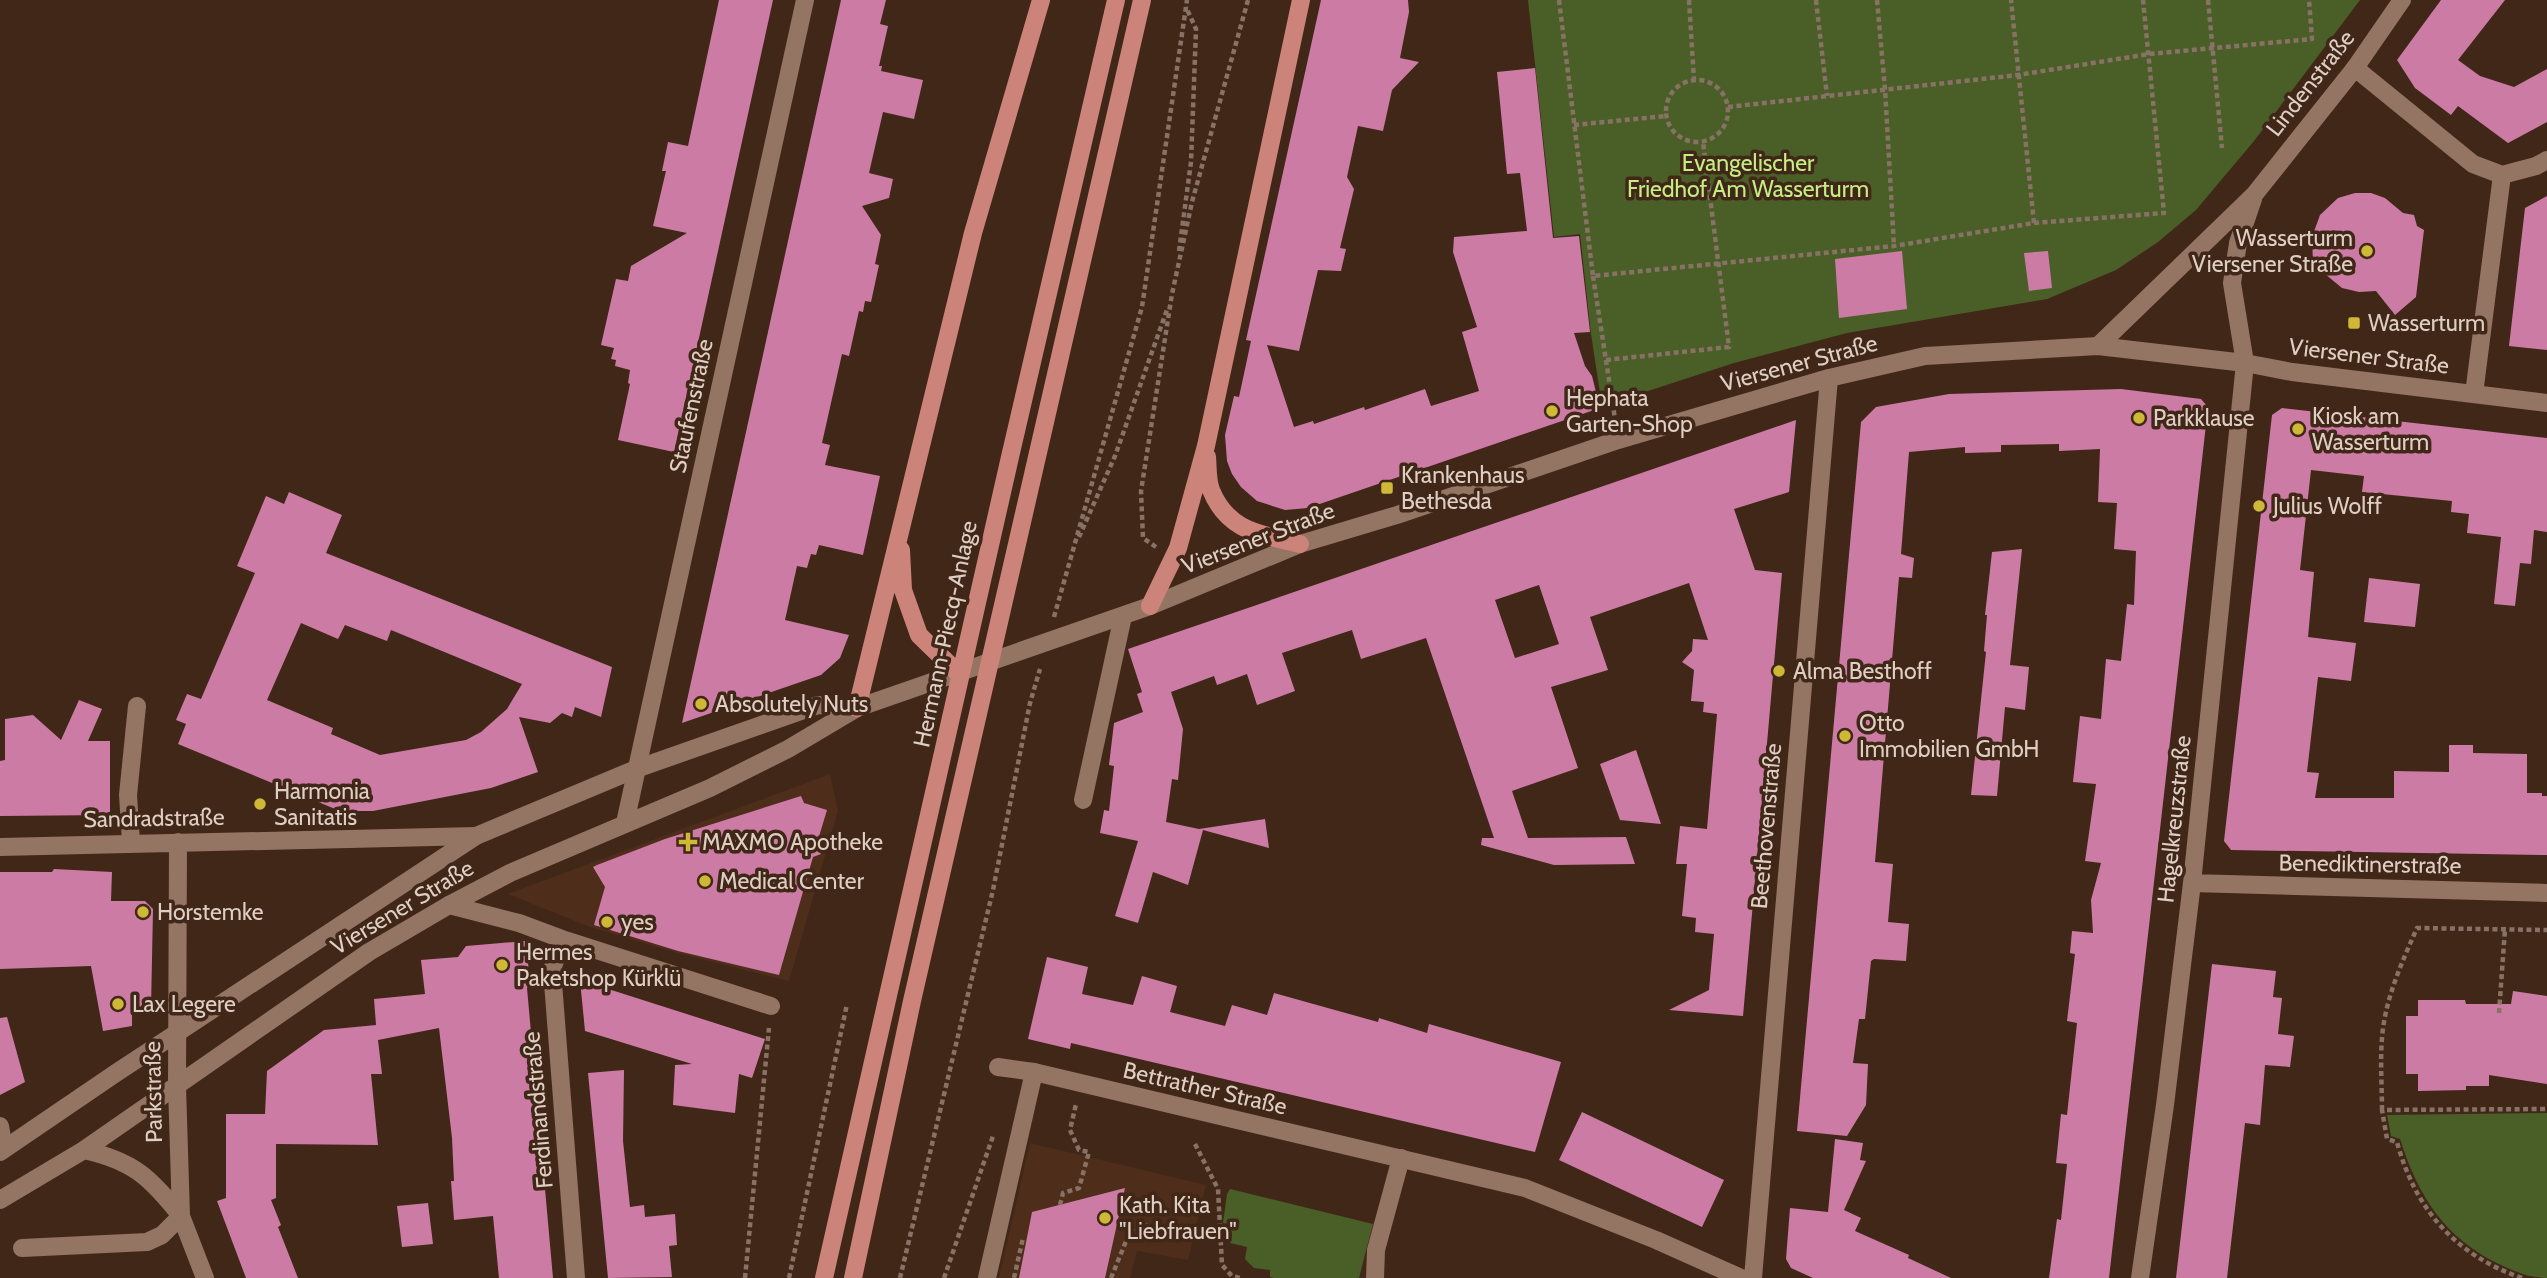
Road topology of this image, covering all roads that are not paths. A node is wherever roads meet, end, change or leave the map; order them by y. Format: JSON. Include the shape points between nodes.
{"nodes":[{"id":1,"x":805,"y":0,"type":"edge"},
{"id":2,"x":1041,"y":0,"type":"edge"},
{"id":3,"x":1116,"y":0,"type":"edge"},
{"id":4,"x":1142,"y":0,"type":"edge"},
{"id":5,"x":1301,"y":0,"type":"edge"},
{"id":6,"x":2402,"y":0,"type":"edge"},
{"id":7,"x":2355,"y":68,"type":"junction"},
{"id":8,"x":2547,"y":160,"type":"edge"},
{"id":9,"x":2502,"y":176,"type":"junction"},
{"id":10,"x":2254,"y":195,"type":"junction"},
{"id":11,"x":2098,"y":346,"type":"junction"},
{"id":12,"x":2245,"y":363,"type":"junction"},
{"id":13,"x":1829,"y":378,"type":"junction"},
{"id":14,"x":2474,"y":394,"type":"junction"},
{"id":15,"x":2547,"y":402,"type":"edge"},
{"id":16,"x":1206,"y":446,"type":"junction"},
{"id":17,"x":900,"y":529,"type":"junction"},
{"id":18,"x":1300,"y":544,"type":"junction"},
{"id":19,"x":1150,"y":606,"type":"junction"},
{"id":20,"x":1123,"y":615,"type":"junction"},
{"id":21,"x":957,"y":672,"type":"junction"},
{"id":22,"x":137,"y":706,"type":"dead end"},
{"id":23,"x":857,"y":708,"type":"junction"},
{"id":24,"x":636,"y":769,"type":"junction"},
{"id":25,"x":1083,"y":800,"type":"dead end"},
{"id":26,"x":625,"y":823,"type":"junction"},
{"id":27,"x":476,"y":836,"type":"junction"},
{"id":28,"x":131,"y":842,"type":"junction"},
{"id":29,"x":178,"y":842,"type":"junction"},
{"id":30,"x":0,"y":847,"type":"edge"},
{"id":31,"x":2192,"y":883,"type":"junction"},
{"id":32,"x":2547,"y":892,"type":"edge"},
{"id":33,"x":449,"y":905,"type":"junction"},
{"id":34,"x":562,"y":939,"type":"junction"},
{"id":35,"x":771,"y":1006,"type":"road end"},
{"id":36,"x":177,"y":1033,"type":"junction"},
{"id":37,"x":998,"y":1067,"type":"dead end"},
{"id":38,"x":1034,"y":1072,"type":"junction"},
{"id":39,"x":177,"y":1086,"type":"junction"},
{"id":40,"x":0,"y":1126,"type":"edge"},
{"id":41,"x":84,"y":1150,"type":"junction"},
{"id":42,"x":2,"y":1151,"type":"edge"},
{"id":43,"x":1401,"y":1158,"type":"junction"},
{"id":44,"x":0,"y":1200,"type":"edge"},
{"id":45,"x":181,"y":1216,"type":"junction"},
{"id":46,"x":22,"y":1248,"type":"dead end"},
{"id":47,"x":205,"y":1278,"type":"edge"},
{"id":48,"x":576,"y":1278,"type":"edge"},
{"id":49,"x":824,"y":1278,"type":"edge"},
{"id":50,"x":853,"y":1278,"type":"edge"},
{"id":51,"x":987,"y":1278,"type":"edge"},
{"id":52,"x":1375,"y":1278,"type":"edge"},
{"id":53,"x":1741,"y":1278,"type":"edge"},
{"id":54,"x":1753,"y":1278,"type":"edge"},
{"id":55,"x":2140,"y":1278,"type":"edge"}],
"edges":[{"from":1,"to":24,"type":"street","name":"Staufenstraße"},
{"from":2,"to":17,"type":"main road","via":[[972,233]]},
{"from":3,"to":49,"type":"main road","name":"Hermann-Piecq-Anlage"},
{"from":4,"to":50,"type":"main road","via":[[912,1001]]},
{"from":5,"to":16,"type":"main road"},
{"from":6,"to":7,"type":"street","name":"Lindenstraße"},
{"from":7,"to":9,"type":"street","via":[[2473,164]]},
{"from":7,"to":10,"type":"street","name":"Lindenstraße"},
{"from":8,"to":9,"type":"street"},
{"from":9,"to":14,"type":"street"},
{"from":10,"to":11,"type":"street","name":"Lindenstraße"},
{"from":10,"to":12,"type":"street","name":"Lindenstraße","via":[[2238,243],[2232,283]]},
{"from":11,"to":12,"type":"street","name":"Viersener Straße"},
{"from":11,"to":13,"type":"street","name":"Viersener Straße","via":[[1925,356]]},
{"from":12,"to":14,"type":"street","name":"Viersener Straße"},
{"from":12,"to":31,"type":"street","name":"Hagelkreuzstraße"},
{"from":13,"to":18,"type":"street","name":"Viersener Straße","via":[[1618,440]]},
{"from":13,"to":54,"type":"street","name":"Beethovenstraße"},
{"from":14,"to":15,"type":"street","name":"Viersener Straße"},
{"from":16,"to":18,"type":"main road","via":[[1210,489],[1228,517],[1246,531]]},
{"from":16,"to":19,"type":"main road","via":[[1178,548]]},
{"from":17,"to":21,"type":"main road","via":[[903,590],[919,635]]},
{"from":17,"to":23,"type":"main road"},
{"from":18,"to":19,"type":"street","name":"Viersener Straße"},
{"from":19,"to":20,"type":"street","name":"Viersener Straße"},
{"from":20,"to":21,"type":"street","name":"Viersener Straße"},
{"from":20,"to":25,"type":"street"},
{"from":21,"to":23,"type":"street","name":"Viersener Straße"},
{"from":22,"to":28,"type":"street","via":[[128,795]]},
{"from":23,"to":24,"type":"street","name":"Viersener Straße","via":[[818,705]]},
{"from":23,"to":26,"type":"street","name":"Viersener Straße","via":[[710,788]]},
{"from":24,"to":26,"type":"street","name":"Staufenstraße"},
{"from":24,"to":27,"type":"street","name":"Viersener Straße"},
{"from":26,"to":33,"type":"street","name":"Viersener Straße"},
{"from":27,"to":29,"type":"street","name":"Sandradstraße"},
{"from":27,"to":36,"type":"street","name":"Viersener Straße"},
{"from":28,"to":29,"type":"street","name":"Sandradstraße"},
{"from":28,"to":30,"type":"street","name":"Sandradstraße"},
{"from":29,"to":36,"type":"street","name":"Parkstraße"},
{"from":31,"to":32,"type":"street","name":"Benediktinerstraße"},
{"from":31,"to":55,"type":"street","name":"Hagelkreuzstraße"},
{"from":33,"to":34,"type":"street"},
{"from":33,"to":39,"type":"street","name":"Viersener Straße","via":[[369,952]]},
{"from":34,"to":35,"type":"street"},
{"from":34,"to":48,"type":"street","name":"Ferdinandstraße","via":[[552,970]]},
{"from":36,"to":39,"type":"street","name":"Parkstraße"},
{"from":36,"to":42,"type":"street","name":"Viersener Straße"},
{"from":37,"to":38,"type":"street","name":"Bettrather Straße"},
{"from":38,"to":43,"type":"street","name":"Bettrather Straße"},
{"from":38,"to":51,"type":"street"},
{"from":39,"to":41,"type":"street","name":"Viersener Straße"},
{"from":39,"to":45,"type":"street","name":"Parkstraße"},
{"from":40,"to":42,"type":"street"},
{"from":41,"to":44,"type":"street","name":"Viersener Straße"},
{"from":41,"to":45,"type":"street","name":"Parkstraße","via":[[144,1174]]},
{"from":43,"to":52,"type":"street","via":[[1376,1250]]},
{"from":43,"to":53,"type":"street","name":"Bettrather Straße","via":[[1525,1188]]},
{"from":45,"to":46,"type":"street","via":[[162,1236],[147,1242]]},
{"from":45,"to":47,"type":"street","name":"Parkstraße"}]}
